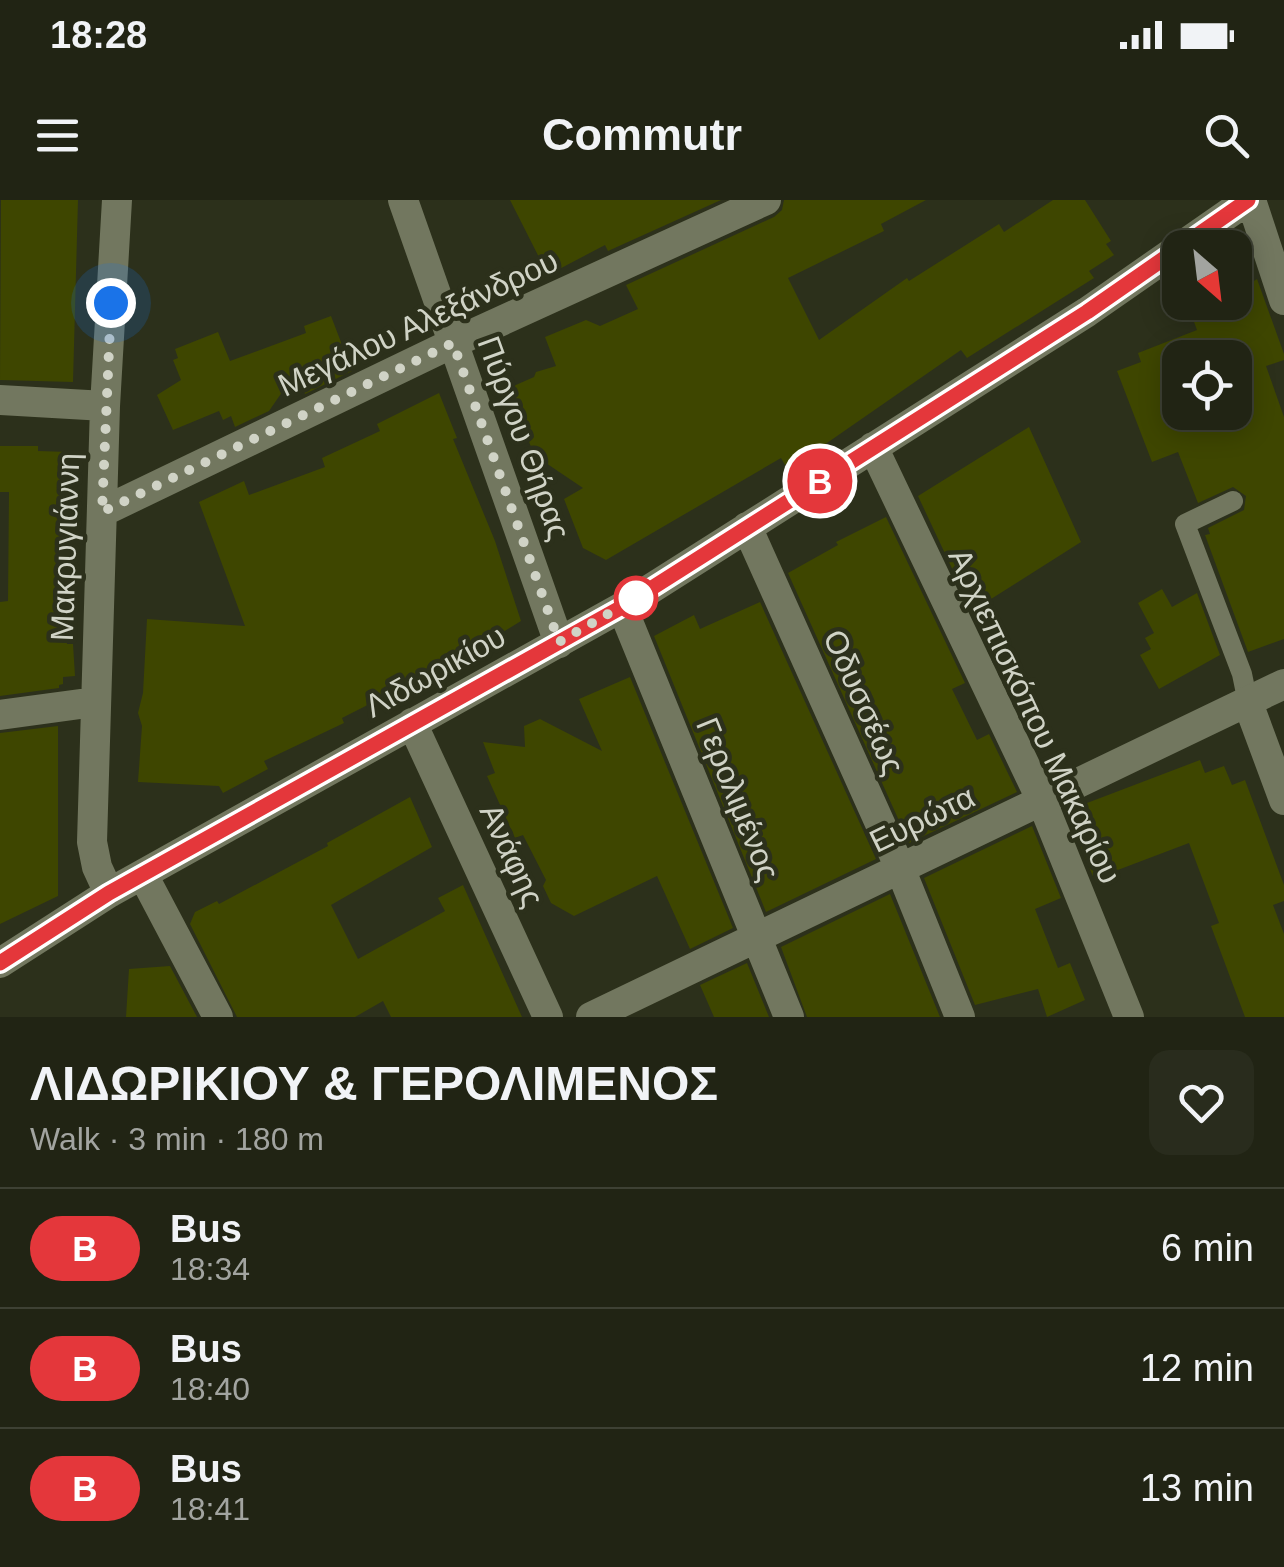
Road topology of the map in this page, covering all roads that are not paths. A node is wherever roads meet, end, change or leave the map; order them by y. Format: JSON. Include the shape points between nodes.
{"nodes":[{"id":1,"x":117,"y":200,"type":"edge"},
{"id":2,"x":403,"y":200,"type":"edge"},
{"id":3,"x":766,"y":200,"type":"edge"},
{"id":4,"x":1250,"y":200,"type":"edge"},
{"id":5,"x":1284,"y":300,"type":"edge"},
{"id":6,"x":453,"y":343,"type":"junction"},
{"id":7,"x":0,"y":400,"type":"edge"},
{"id":8,"x":105,"y":406,"type":"junction"},
{"id":9,"x":872,"y":447,"type":"junction"},
{"id":10,"x":1233,"y":501,"type":"dead end"},
{"id":11,"x":102,"y":512,"type":"junction"},
{"id":12,"x":747,"y":527,"type":"junction"},
{"id":13,"x":622,"y":607,"type":"junction"},
{"id":14,"x":559,"y":642,"type":"junction"},
{"id":15,"x":1284,"y":684,"type":"edge"},
{"id":16,"x":95,"y":702,"type":"junction"},
{"id":17,"x":1248,"y":702,"type":"junction"},
{"id":18,"x":0,"y":715,"type":"edge"},
{"id":19,"x":412,"y":723,"type":"junction"},
{"id":20,"x":1041,"y":799,"type":"junction"},
{"id":21,"x":1284,"y":800,"type":"edge"},
{"id":22,"x":900,"y":868,"type":"junction"},
{"id":23,"x":142,"y":876,"type":"junction"},
{"id":24,"x":109,"y":893,"type":"junction"},
{"id":25,"x":756,"y":938,"type":"junction"},
{"id":26,"x":0,"y":964,"type":"edge"},
{"id":27,"x":218,"y":1017,"type":"edge"},
{"id":28,"x":548,"y":1017,"type":"edge"},
{"id":29,"x":591,"y":1017,"type":"edge"},
{"id":30,"x":789,"y":1017,"type":"edge"},
{"id":31,"x":960,"y":1017,"type":"edge"},
{"id":32,"x":1129,"y":1017,"type":"edge"}],
"edges":[{"from":1,"to":8,"type":"street","name":"Μακρυγιάννη"},
{"from":2,"to":6,"type":"street","name":"Πύργου Θήρας"},
{"from":3,"to":6,"type":"street","name":"Μεγάλου Αλεξάνδρου"},
{"from":4,"to":5,"type":"street"},
{"from":4,"to":9,"type":"street","name":"Λιδωρικίου"},
{"from":6,"to":11,"type":"street","name":"Μεγάλου Αλεξάνδρου"},
{"from":6,"to":14,"type":"street","name":"Πύργου Θήρας"},
{"from":7,"to":8,"type":"street"},
{"from":8,"to":11,"type":"street","name":"Μακρυγιάννη"},
{"from":9,"to":12,"type":"street","name":"Λιδωρικίου"},
{"from":9,"to":20,"type":"street","name":"Αρχιεπισκόπου Μακαρίου"},
{"from":10,"to":17,"type":"lane","via":[[1184,524]]},
{"from":11,"to":16,"type":"street","name":"Μακρυγιάννη"},
{"from":12,"to":13,"type":"street","name":"Λιδωρικίου"},
{"from":12,"to":22,"type":"street","name":"Οδυσσέως"},
{"from":13,"to":14,"type":"street","name":"Λιδωρικίου"},
{"from":13,"to":25,"type":"street","name":"Γερολιμένος"},
{"from":14,"to":19,"type":"street","name":"Λιδωρικίου"},
{"from":15,"to":17,"type":"street","name":"Ευρώτα"},
{"from":16,"to":18,"type":"street"},
{"from":16,"to":24,"type":"street","name":"Μακρυγιάννη","via":[[92,842]]},
{"from":17,"to":20,"type":"street","name":"Ευρώτα"},
{"from":17,"to":21,"type":"street"},
{"from":19,"to":23,"type":"street","name":"Λιδωρικίου"},
{"from":19,"to":28,"type":"street","name":"Ανάφης"},
{"from":20,"to":22,"type":"street","name":"Ευρώτα"},
{"from":20,"to":32,"type":"street","name":"Αρχιεπισκόπου Μακαρίου"},
{"from":22,"to":25,"type":"street","name":"Ευρώτα"},
{"from":22,"to":31,"type":"street","name":"Οδυσσέως"},
{"from":23,"to":24,"type":"street","name":"Λιδωρικίου"},
{"from":23,"to":27,"type":"street"},
{"from":24,"to":26,"type":"street","name":"Λιδωρικίου"},
{"from":25,"to":29,"type":"street","name":"Ευρώτα"},
{"from":25,"to":30,"type":"street","name":"Γερολιμένος"}]}
